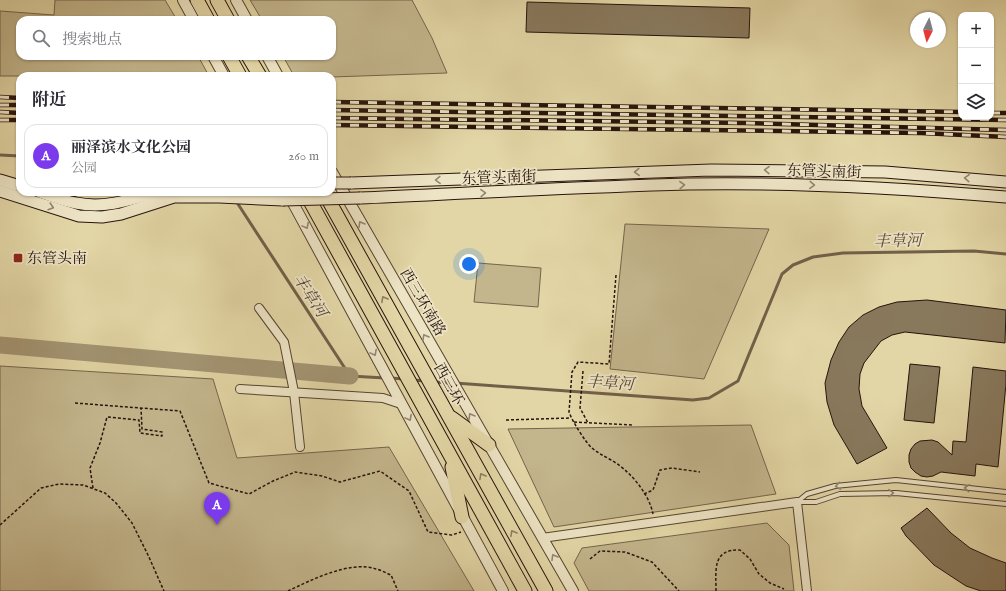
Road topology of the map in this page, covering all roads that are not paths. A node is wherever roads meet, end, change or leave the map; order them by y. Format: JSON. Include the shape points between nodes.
{"nodes":[{"id":1,"x":183,"y":0,"type":"edge"},
{"id":2,"x":197,"y":0,"type":"edge"},
{"id":3,"x":217,"y":0,"type":"edge"},
{"id":4,"x":236,"y":0,"type":"edge"},
{"id":5,"x":192,"y":16,"type":"edge"},
{"id":6,"x":206,"y":16,"type":"edge"},
{"id":7,"x":226,"y":16,"type":"edge"},
{"id":8,"x":245,"y":16,"type":"edge"},
{"id":9,"x":215,"y":60,"type":"edge"},
{"id":10,"x":231,"y":60,"type":"edge"},
{"id":11,"x":250,"y":60,"type":"edge"},
{"id":12,"x":269,"y":60,"type":"edge"},
{"id":13,"x":222,"y":72,"type":"edge"},
{"id":14,"x":238,"y":72,"type":"edge"},
{"id":15,"x":258,"y":72,"type":"edge"},
{"id":16,"x":276,"y":72,"type":"edge"},
{"id":17,"x":336,"y":179,"type":"edge"},
{"id":18,"x":0,"y":180,"type":"edge"},
{"id":19,"x":1006,"y":182,"type":"edge"},
{"id":20,"x":336,"y":183,"type":"edge"},
{"id":21,"x":16,"y":185,"type":"edge"},
{"id":22,"x":0,"y":191,"type":"edge"},
{"id":23,"x":53,"y":196,"type":"edge"},
{"id":24,"x":144,"y":196,"type":"edge"},
{"id":25,"x":285,"y":196,"type":"edge"},
{"id":26,"x":307,"y":196,"type":"edge"},
{"id":27,"x":326,"y":196,"type":"edge"},
{"id":28,"x":1006,"y":197,"type":"edge"},
{"id":29,"x":258,"y":308,"type":"dead end"},
{"id":30,"x":240,"y":389,"type":"dead end"},
{"id":31,"x":294,"y":392,"type":"junction"},
{"id":32,"x":401,"y":404,"type":"junction"},
{"id":33,"x":448,"y":414,"type":"junction"},
{"id":34,"x":489,"y":445,"type":"junction"},
{"id":35,"x":300,"y":447,"type":"dead end"},
{"id":36,"x":450,"y":456,"type":"junction"},
{"id":37,"x":1006,"y":492,"type":"edge"},
{"id":38,"x":797,"y":502,"type":"junction"},
{"id":39,"x":1006,"y":504,"type":"edge"},
{"id":40,"x":462,"y":517,"type":"junction"},
{"id":41,"x":542,"y":538,"type":"junction"},
{"id":42,"x":502,"y":591,"type":"edge"},
{"id":43,"x":525,"y":591,"type":"edge"},
{"id":44,"x":546,"y":591,"type":"edge"},
{"id":45,"x":573,"y":591,"type":"edge"},
{"id":46,"x":807,"y":591,"type":"edge"}],
"edges":[{"from":1,"to":5,"type":"street"},
{"from":2,"to":6,"type":"highway"},
{"from":3,"to":7,"type":"highway"},
{"from":4,"to":8,"type":"street"},
{"from":9,"to":13,"type":"street"},
{"from":10,"to":14,"type":"highway"},
{"from":11,"to":15,"type":"highway"},
{"from":12,"to":16,"type":"street"},
{"from":34,"to":17,"type":"street","name":"西三环南路","one_way":true},
{"from":18,"to":21,"type":"main road"},
{"from":19,"to":20,"type":"main road","name":"东管头南街","one_way":true,"bridge":true,"via":[[885,172],[710,170]]},
{"from":22,"to":25,"type":"main road","name":"东管头南街","one_way":true,"via":[[79,216],[102,217],[121,214],[174,197],[243,199]]},
{"from":23,"to":24,"type":"main road","via":[[77,203],[102,205]]},
{"from":25,"to":28,"type":"main road","name":"东管头南街","one_way":true,"bridge":true,"via":[[360,198],[689,184],[818,185]]},
{"from":25,"to":32,"type":"street","one_way":true},
{"from":26,"to":36,"type":"highway"},
{"from":33,"to":27,"type":"highway","name":"西三环","one_way":true},
{"from":29,"to":31,"type":"street","via":[[284,342]]},
{"from":30,"to":31,"type":"street"},
{"from":31,"to":32,"type":"street","via":[[383,398]]},
{"from":31,"to":35,"type":"street"},
{"from":32,"to":40,"type":"street","one_way":true},
{"from":33,"to":34,"type":"highway"},
{"from":44,"to":33,"type":"highway","name":"西三环","one_way":true},
{"from":34,"to":41,"type":"street","name":"西三环南路"},
{"from":36,"to":40,"type":"highway"},
{"from":36,"to":43,"type":"highway"},
{"from":37,"to":38,"type":"lane","one_way":true,"via":[[896,480],[834,486],[807,494]]},
{"from":38,"to":39,"type":"lane","one_way":true,"via":[[816,502],[840,494],[896,493]]},
{"from":38,"to":41,"type":"street"},
{"from":38,"to":46,"type":"street"},
{"from":40,"to":42,"type":"street"},
{"from":45,"to":41,"type":"street","name":"西三环南路","one_way":true}]}
